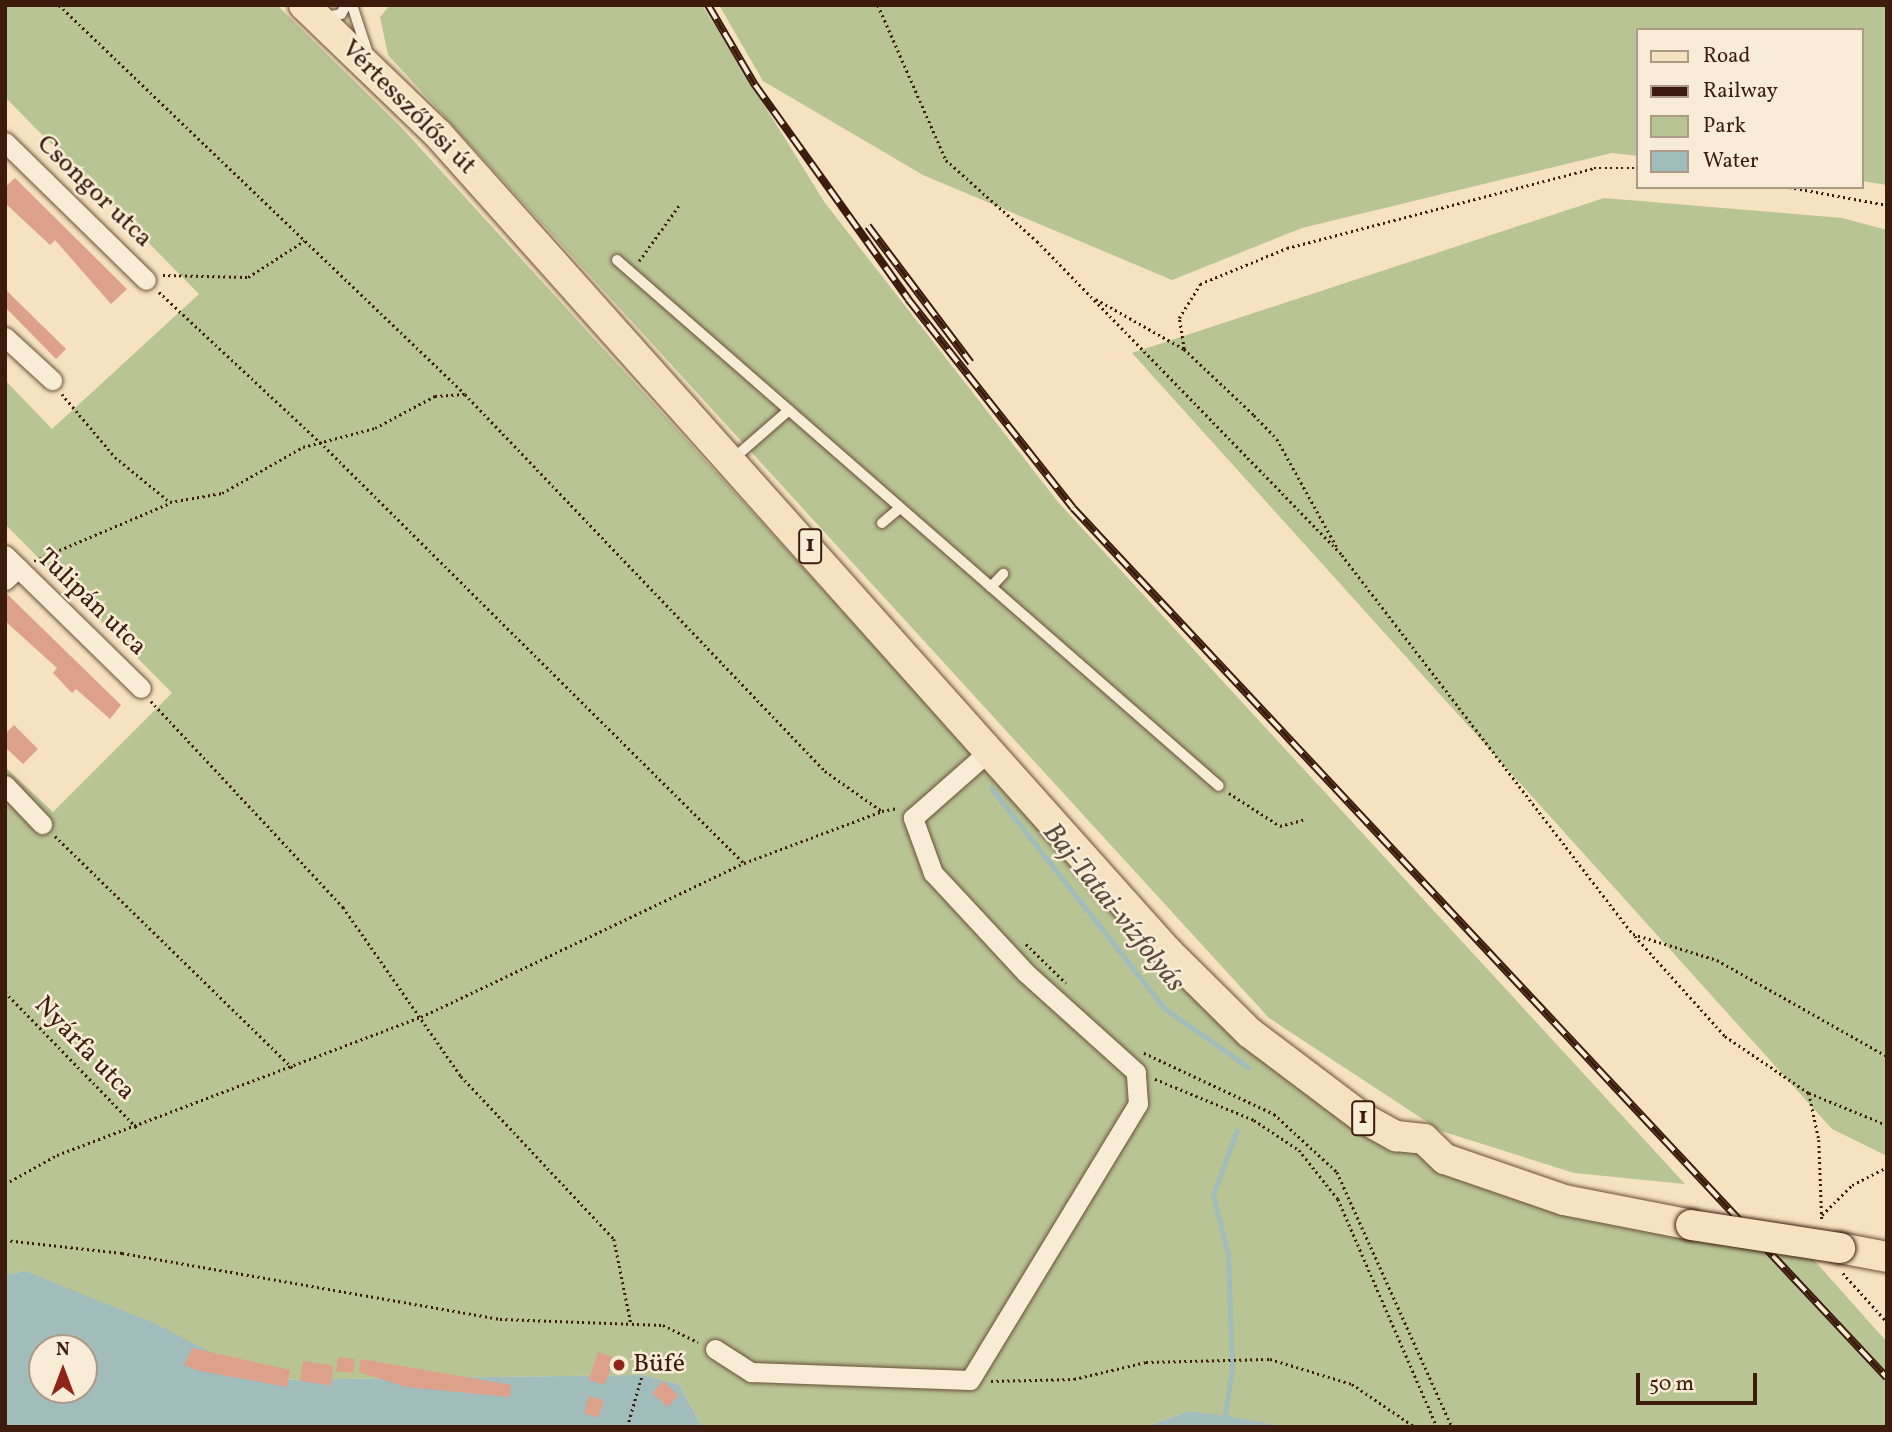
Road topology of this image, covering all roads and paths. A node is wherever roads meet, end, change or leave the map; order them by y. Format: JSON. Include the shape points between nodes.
{"nodes":[{"id":1,"x":59,"y":5,"type":"edge"},
{"id":2,"x":346,"y":5,"type":"edge"},
{"id":3,"x":352,"y":5,"type":"edge"},
{"id":4,"x":878,"y":5,"type":"edge"},
{"id":5,"x":310,"y":10,"type":"edge"},
{"id":6,"x":376,"y":74,"type":"junction"},
{"id":7,"x":5,"y":142,"type":"edge"},
{"id":8,"x":1636,"y":168,"type":"edge"},
{"id":9,"x":1800,"y":189,"type":"edge"},
{"id":10,"x":680,"y":204,"type":"dead end"},
{"id":11,"x":1887,"y":205,"type":"edge"},
{"id":12,"x":304,"y":241,"type":"junction"},
{"id":13,"x":617,"y":260,"type":"dead end"},
{"id":14,"x":629,"y":271,"type":"junction"},
{"id":15,"x":146,"y":280,"type":"junction"},
{"id":16,"x":1091,"y":297,"type":"junction"},
{"id":17,"x":5,"y":337,"type":"edge"},
{"id":18,"x":1184,"y":349,"type":"junction"},
{"id":19,"x":52,"y":380,"type":"joint"},
{"id":20,"x":465,"y":394,"type":"junction"},
{"id":21,"x":789,"y":410,"type":"junction"},
{"id":22,"x":320,"y":442,"type":"junction"},
{"id":23,"x":733,"y":459,"type":"junction"},
{"id":24,"x":170,"y":502,"type":"junction"},
{"id":25,"x":900,"y":508,"type":"junction"},
{"id":26,"x":881,"y":523,"type":"dead end"},
{"id":27,"x":1342,"y":555,"type":"junction"},
{"id":28,"x":10,"y":568,"type":"edge"},
{"id":29,"x":1003,"y":574,"type":"dead end"},
{"id":30,"x":991,"y":587,"type":"junction"},
{"id":31,"x":141,"y":688,"type":"joint"},
{"id":32,"x":990,"y":750,"type":"junction"},
{"id":33,"x":5,"y":785,"type":"edge"},
{"id":34,"x":1219,"y":786,"type":"joint"},
{"id":35,"x":921,"y":808,"type":"junction"},
{"id":36,"x":882,"y":810,"type":"junction"},
{"id":37,"x":1303,"y":820,"type":"dead end"},
{"id":38,"x":42,"y":824,"type":"joint"},
{"id":39,"x":744,"y":863,"type":"junction"},
{"id":40,"x":1633,"y":933,"type":"junction"},
{"id":41,"x":1018,"y":937,"type":"dead end"},
{"id":42,"x":5,"y":992,"type":"edge"},
{"id":43,"x":1076,"y":992,"type":"dead end"},
{"id":44,"x":421,"y":1017,"type":"junction"},
{"id":45,"x":1135,"y":1048,"type":"dead end"},
{"id":46,"x":1887,"y":1056,"type":"edge"},
{"id":47,"x":293,"y":1068,"type":"junction"},
{"id":48,"x":1136,"y":1072,"type":"junction"},
{"id":49,"x":1809,"y":1093,"type":"junction"},
{"id":50,"x":1887,"y":1125,"type":"edge"},
{"id":51,"x":138,"y":1129,"type":"junction"},
{"id":52,"x":1887,"y":1167,"type":"edge"},
{"id":53,"x":5,"y":1184,"type":"edge"},
{"id":54,"x":1822,"y":1214,"type":"junction"},
{"id":55,"x":5,"y":1240,"type":"edge"},
{"id":56,"x":1832,"y":1246,"type":"junction"},
{"id":57,"x":1887,"y":1257,"type":"edge"},
{"id":58,"x":1887,"y":1322,"type":"edge"},
{"id":59,"x":631,"y":1323,"type":"junction"},
{"id":60,"x":715,"y":1349,"type":"joint"},
{"id":61,"x":642,"y":1375,"type":"dead end"},
{"id":62,"x":971,"y":1380,"type":"junction"},
{"id":63,"x":626,"y":1427,"type":"edge"},
{"id":64,"x":1415,"y":1427,"type":"edge"},
{"id":65,"x":1437,"y":1427,"type":"edge"},
{"id":66,"x":1452,"y":1427,"type":"edge"}],
"edges":[{"from":1,"to":12,"type":"path"},
{"from":2,"to":5,"type":"lane","via":[[333,17]]},
{"from":3,"to":6,"type":"lane"},
{"from":4,"to":16,"type":"path","via":[[946,160]]},
{"from":5,"to":6,"type":"main road","name":"Vértesszőlősi út","number":"1"},
{"from":6,"to":23,"type":"main road","name":"Vértesszőlősi út","number":"1"},
{"from":7,"to":15,"type":"street","name":"Csongor utca"},
{"from":8,"to":18,"type":"path","via":[[1594,169],[1287,248],[1200,285],[1179,318]]},
{"from":9,"to":11,"type":"path"},
{"from":10,"to":14,"type":"path","via":[[669,212],[656,245]]},
{"from":12,"to":15,"type":"path","via":[[248,278],[168,274]]},
{"from":12,"to":20,"type":"path"},
{"from":13,"to":14,"type":"lane"},
{"from":14,"to":21,"type":"lane"},
{"from":15,"to":22,"type":"path"},
{"from":16,"to":18,"type":"path"},
{"from":16,"to":27,"type":"path"},
{"from":17,"to":19,"type":"street"},
{"from":18,"to":27,"type":"path","via":[[1277,439]]},
{"from":19,"to":24,"type":"path","via":[[114,457]]},
{"from":20,"to":22,"type":"path","via":[[435,396],[374,428]]},
{"from":20,"to":36,"type":"path","via":[[825,771]]},
{"from":21,"to":23,"type":"lane"},
{"from":21,"to":25,"type":"lane"},
{"from":22,"to":24,"type":"path","via":[[222,493]]},
{"from":22,"to":39,"type":"path"},
{"from":23,"to":32,"type":"main road","number":"1"},
{"from":24,"to":28,"type":"path"},
{"from":25,"to":26,"type":"lane"},
{"from":25,"to":30,"type":"lane"},
{"from":27,"to":40,"type":"path"},
{"from":28,"to":31,"type":"street","name":"Tulipán utca"},
{"from":29,"to":30,"type":"lane"},
{"from":30,"to":34,"type":"lane"},
{"from":31,"to":44,"type":"path","via":[[343,907]]},
{"from":32,"to":35,"type":"street"},
{"from":32,"to":56,"type":"main road","number":"1","bridge":true,"via":[[1213,998],[1333,1098],[1396,1136],[1424,1139],[1445,1159],[1508,1183],[1691,1225]]},
{"from":33,"to":38,"type":"street"},
{"from":34,"to":37,"type":"path","via":[[1280,826]]},
{"from":35,"to":36,"type":"path"},
{"from":35,"to":48,"type":"street","via":[[913,818],[933,873],[1026,973]]},
{"from":36,"to":39,"type":"path"},
{"from":38,"to":47,"type":"path"},
{"from":39,"to":44,"type":"path"},
{"from":40,"to":46,"type":"path","via":[[1717,960]]},
{"from":40,"to":49,"type":"path","via":[[1725,1035]]},
{"from":41,"to":43,"type":"path"},
{"from":42,"to":51,"type":"path","name":"Nyárfa utca"},
{"from":44,"to":47,"type":"path"},
{"from":44,"to":59,"type":"path","via":[[461,1076],[588,1218],[614,1239]]},
{"from":45,"to":66,"type":"path","via":[[1274,1114],[1337,1171]]},
{"from":47,"to":51,"type":"path"},
{"from":48,"to":62,"type":"street","via":[[1138,1104]]},
{"from":48,"to":65,"type":"path","via":[[1254,1120],[1299,1150],[1338,1199]]},
{"from":49,"to":50,"type":"path"},
{"from":49,"to":54,"type":"path","via":[[1819,1140]]},
{"from":51,"to":53,"type":"path","via":[[57,1155]]},
{"from":52,"to":54,"type":"path","via":[[1852,1185]]},
{"from":54,"to":56,"type":"path"},
{"from":55,"to":59,"type":"path","via":[[122,1253],[500,1319]]},
{"from":56,"to":57,"type":"main road","number":"1"},
{"from":56,"to":58,"type":"path"},
{"from":59,"to":60,"type":"path","via":[[663,1325]]},
{"from":60,"to":62,"type":"street","via":[[751,1372]]},
{"from":61,"to":63,"type":"path"},
{"from":62,"to":64,"type":"path","via":[[1040,1382],[1146,1362],[1270,1359],[1342,1380]]}]}
